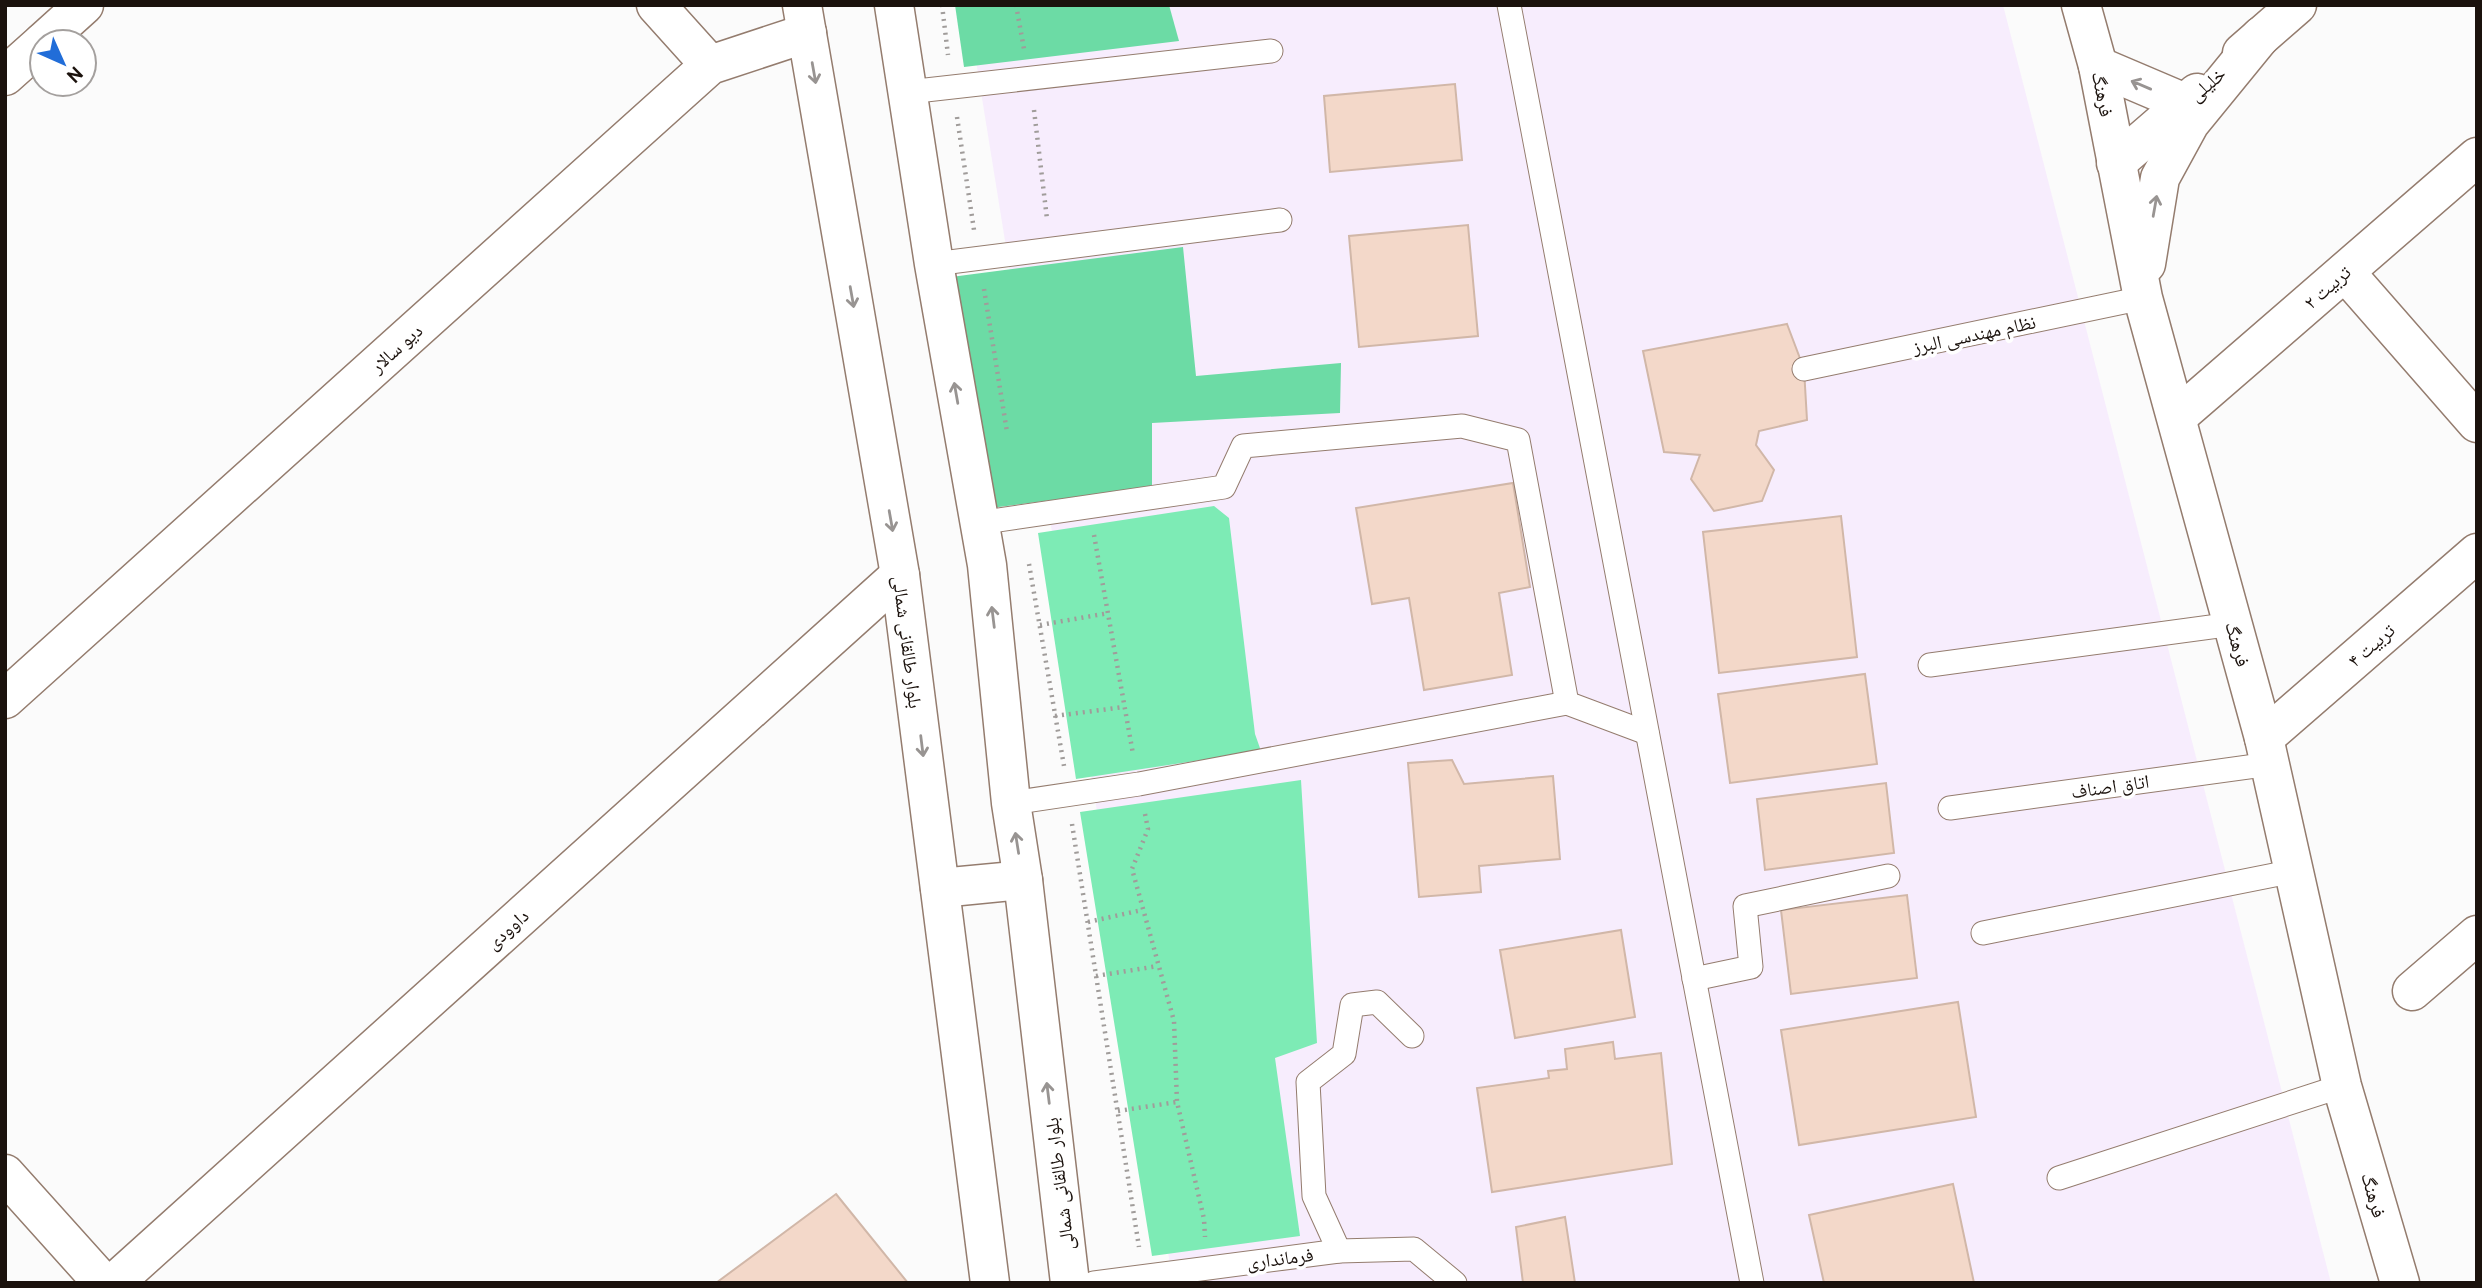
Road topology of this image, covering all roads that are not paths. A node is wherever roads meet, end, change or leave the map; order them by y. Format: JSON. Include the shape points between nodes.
{"nodes":[{"id":1,"x":84,"y":5,"type":"edge"},
{"id":2,"x":656,"y":5,"type":"edge"},
{"id":3,"x":894,"y":5,"type":"edge"},
{"id":4,"x":1509,"y":5,"type":"edge"},
{"id":5,"x":2081,"y":5,"type":"edge"},
{"id":6,"x":2297,"y":5,"type":"edge"},
{"id":7,"x":805,"y":19,"type":"edge"},
{"id":8,"x":58,"y":28,"type":"edge"},
{"id":9,"x":2261,"y":36,"type":"junction"},
{"id":10,"x":1271,"y":51,"type":"dead end"},
{"id":11,"x":28,"y":55,"type":"edge"},
{"id":12,"x":710,"y":65,"type":"junction"},
{"id":13,"x":2098,"y":66,"type":"junction"},
{"id":14,"x":5,"y":76,"type":"edge"},
{"id":15,"x":908,"y":92,"type":"junction"},
{"id":16,"x":2185,"y":103,"type":"junction"},
{"id":17,"x":2477,"y":157,"type":"edge"},
{"id":18,"x":2116,"y":163,"type":"junction"},
{"id":19,"x":1280,"y":220,"type":"dead end"},
{"id":20,"x":934,"y":264,"type":"junction"},
{"id":21,"x":2345,"y":272,"type":"junction"},
{"id":22,"x":2143,"y":298,"type":"junction"},
{"id":23,"x":1804,"y":369,"type":"dead end"},
{"id":24,"x":2177,"y":416,"type":"junction"},
{"id":25,"x":2477,"y":423,"type":"edge"},
{"id":26,"x":978,"y":523,"type":"junction"},
{"id":27,"x":2477,"y":553,"type":"edge"},
{"id":28,"x":900,"y":575,"type":"junction"},
{"id":29,"x":2233,"y":624,"type":"junction"},
{"id":30,"x":1930,"y":664,"type":"dead end"},
{"id":31,"x":5,"y":699,"type":"edge"},
{"id":32,"x":1567,"y":703,"type":"junction"},
{"id":33,"x":1647,"y":733,"type":"junction"},
{"id":34,"x":2267,"y":751,"type":"junction"},
{"id":35,"x":1010,"y":803,"type":"junction"},
{"id":36,"x":1950,"y":808,"type":"dead end"},
{"id":37,"x":2294,"y":872,"type":"junction"},
{"id":38,"x":1888,"y":876,"type":"dead end"},
{"id":39,"x":1023,"y":880,"type":"junction"},
{"id":40,"x":940,"y":888,"type":"junction"},
{"id":41,"x":1983,"y":933,"type":"dead end"},
{"id":42,"x":2477,"y":935,"type":"edge"},
{"id":43,"x":1694,"y":979,"type":"junction"},
{"id":44,"x":2412,"y":991,"type":"dead end"},
{"id":45,"x":1412,"y":1036,"type":"dead end"},
{"id":46,"x":2342,"y":1086,"type":"junction"},
{"id":47,"x":5,"y":1174,"type":"edge"},
{"id":48,"x":2059,"y":1178,"type":"dead end"},
{"id":49,"x":1339,"y":1251,"type":"junction"},
{"id":50,"x":103,"y":1283,"type":"edge"},
{"id":51,"x":114,"y":1283,"type":"edge"},
{"id":52,"x":990,"y":1283,"type":"edge"},
{"id":53,"x":1070,"y":1283,"type":"edge"},
{"id":54,"x":1094,"y":1283,"type":"edge"},
{"id":55,"x":1455,"y":1283,"type":"edge"},
{"id":56,"x":1752,"y":1283,"type":"edge"},
{"id":57,"x":2400,"y":1283,"type":"edge"}],
"edges":[{"from":1,"to":8,"type":"street"},
{"from":2,"to":12,"type":"street"},
{"from":3,"to":15,"type":"street","name":"بلوار طالقانی شمالی"},
{"from":4,"to":33,"type":"lane"},
{"from":5,"to":13,"type":"street","name":"فرهنگ"},
{"from":6,"to":9,"type":"street","name":"خلیلی"},
{"from":7,"to":12,"type":"street","name":"دیو سالار"},
{"from":7,"to":28,"type":"street","name":"بلوار طالقانی شمالی","one_way":true},
{"from":9,"to":16,"type":"street","name":"خلیلی"},
{"from":22,"to":9,"type":"street","one_way":true,"via":[[2160,178],[2190,123]]},
{"from":10,"to":15,"type":"lane"},
{"from":11,"to":14,"type":"street"},
{"from":12,"to":31,"type":"street","name":"دیو سالار"},
{"from":16,"to":13,"type":"street","one_way":true},
{"from":13,"to":18,"type":"street","name":"فرهنگ"},
{"from":15,"to":20,"type":"street","name":"بلوار طالقانی شمالی"},
{"from":16,"to":18,"type":"street","name":"خلیلی"},
{"from":17,"to":21,"type":"street","name":"تربیت ۲"},
{"from":18,"to":22,"type":"street","name":"فرهنگ"},
{"from":19,"to":20,"type":"lane"},
{"from":26,"to":20,"type":"street","name":"بلوار طالقانی شمالی","one_way":true},
{"from":21,"to":24,"type":"street","name":"تربیت ۲"},
{"from":21,"to":25,"type":"street"},
{"from":22,"to":23,"type":"lane","name":"نظام مهندسی البرز"},
{"from":22,"to":24,"type":"street","name":"فرهنگ"},
{"from":24,"to":29,"type":"street","name":"فرهنگ"},
{"from":26,"to":32,"type":"lane","via":[[1224,486],[1243,446],[1462,426],[1518,440]]},
{"from":35,"to":26,"type":"street","name":"بلوار طالقانی شمالی","one_way":true,"via":[[993,617]]},
{"from":27,"to":34,"type":"street","name":"تربیت ۴"},
{"from":28,"to":40,"type":"street","name":"بلوار طالقانی شمالی","one_way":true},
{"from":28,"to":51,"type":"street","name":"داوودی"},
{"from":29,"to":30,"type":"lane"},
{"from":29,"to":34,"type":"street","name":"فرهنگ"},
{"from":32,"to":33,"type":"lane"},
{"from":32,"to":35,"type":"lane","via":[[1139,784]]},
{"from":33,"to":43,"type":"lane"},
{"from":34,"to":36,"type":"lane","name":"اتاق اصناف"},
{"from":34,"to":37,"type":"street","name":"فرهنگ"},
{"from":39,"to":35,"type":"street","name":"بلوار طالقانی شمالی","one_way":true},
{"from":37,"to":41,"type":"lane"},
{"from":37,"to":46,"type":"street","name":"فرهنگ"},
{"from":38,"to":43,"type":"lane","via":[[1745,906],[1751,967]]},
{"from":39,"to":40,"type":"street"},
{"from":53,"to":39,"type":"street","name":"بلوار طالقانی شمالی","one_way":true},
{"from":40,"to":52,"type":"street","name":"بلوار طالقانی شمالی"},
{"from":42,"to":44,"type":"street"},
{"from":43,"to":56,"type":"lane"},
{"from":45,"to":49,"type":"lane","via":[[1377,1002],[1352,1005],[1344,1054],[1308,1082],[1314,1196]]},
{"from":46,"to":48,"type":"lane"},
{"from":46,"to":57,"type":"street","name":"فرهنگ"},
{"from":47,"to":50,"type":"street"},
{"from":49,"to":54,"type":"lane","name":"فرمانداری"},
{"from":49,"to":55,"type":"lane","name":"فرمانداری","via":[[1414,1249]]}]}
